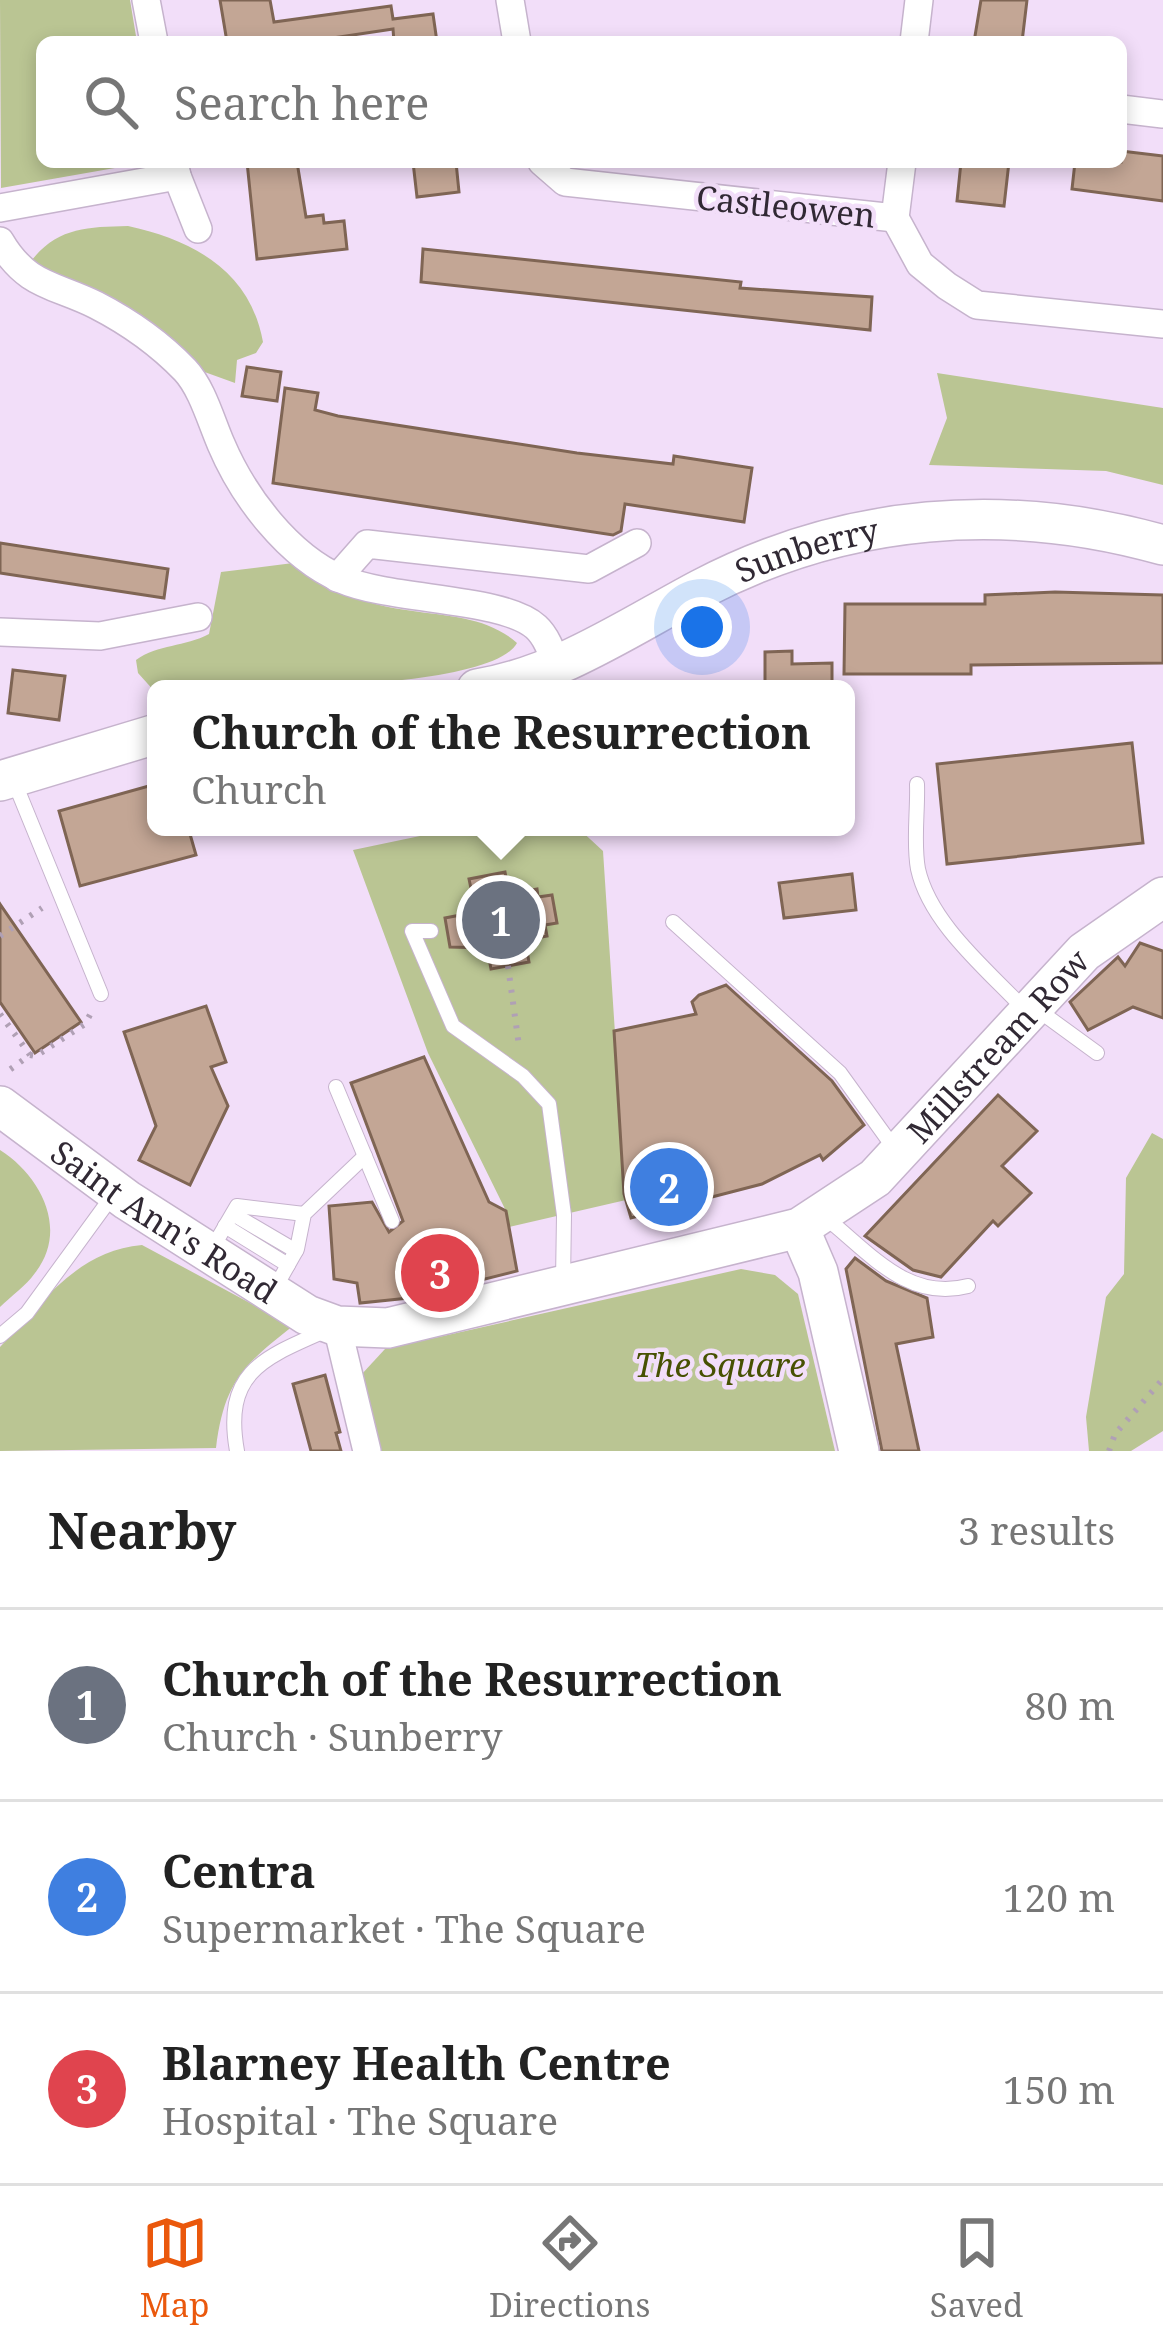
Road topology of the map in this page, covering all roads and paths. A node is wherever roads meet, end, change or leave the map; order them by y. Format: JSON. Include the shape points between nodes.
{"nodes":[{"id":1,"x":146,"y":0,"type":"edge"},
{"id":2,"x":510,"y":0,"type":"edge"},
{"id":3,"x":919,"y":0,"type":"edge"},
{"id":4,"x":153,"y":36,"type":"edge"},
{"id":5,"x":516,"y":36,"type":"edge"},
{"id":6,"x":915,"y":36,"type":"edge"},
{"id":7,"x":1127,"y":110,"type":"edge"},
{"id":8,"x":1163,"y":114,"type":"edge"},
{"id":9,"x":549,"y":168,"type":"edge"},
{"id":10,"x":901,"y":168,"type":"edge"},
{"id":11,"x":176,"y":169,"type":"edge"},
{"id":12,"x":0,"y":208,"type":"edge"},
{"id":13,"x":896,"y":218,"type":"junction"},
{"id":14,"x":198,"y":230,"type":"dead end"},
{"id":15,"x":0,"y":241,"type":"edge"},
{"id":16,"x":1163,"y":324,"type":"edge"},
{"id":17,"x":637,"y":543,"type":"dead end"},
{"id":18,"x":1163,"y":544,"type":"edge"},
{"id":19,"x":337,"y":578,"type":"junction"},
{"id":20,"x":198,"y":617,"type":"dead end"},
{"id":21,"x":0,"y":632,"type":"edge"},
{"id":22,"x":557,"y":667,"type":"junction"},
{"id":23,"x":510,"y":680,"type":"edge"},
{"id":24,"x":147,"y":737,"type":"edge"},
{"id":25,"x":6,"y":778,"type":"edge"},
{"id":26,"x":917,"y":784,"type":"dead end"},
{"id":27,"x":60,"y":895,"type":"junction"},
{"id":28,"x":1163,"y":897,"type":"edge"},
{"id":29,"x":673,"y":922,"type":"dead end"},
{"id":30,"x":431,"y":932,"type":"dead end"},
{"id":31,"x":0,"y":936,"type":"edge"},
{"id":32,"x":508,"y":966,"type":"dead end"},
{"id":33,"x":100,"y":994,"type":"joint"},
{"id":34,"x":1033,"y":1012,"type":"junction"},
{"id":35,"x":0,"y":1013,"type":"edge"},
{"id":36,"x":1097,"y":1053,"type":"dead end"},
{"id":37,"x":29,"y":1055,"type":"junction"},
{"id":38,"x":523,"y":1076,"type":"junction"},
{"id":39,"x":0,"y":1077,"type":"edge"},
{"id":40,"x":336,"y":1087,"type":"dead end"},
{"id":41,"x":0,"y":1106,"type":"edge"},
{"id":42,"x":898,"y":1154,"type":"junction"},
{"id":43,"x":364,"y":1156,"type":"junction"},
{"id":44,"x":116,"y":1192,"type":"junction"},
{"id":45,"x":304,"y":1214,"type":"junction"},
{"id":46,"x":820,"y":1216,"type":"junction"},
{"id":47,"x":392,"y":1221,"type":"dead end"},
{"id":48,"x":222,"y":1231,"type":"junction"},
{"id":49,"x":286,"y":1270,"type":"junction"},
{"id":50,"x":563,"y":1286,"type":"junction"},
{"id":51,"x":968,"y":1286,"type":"dead end"},
{"id":52,"x":338,"y":1326,"type":"junction"},
{"id":53,"x":0,"y":1336,"type":"edge"},
{"id":54,"x":1163,"y":1379,"type":"edge"},
{"id":55,"x":237,"y":1451,"type":"edge"},
{"id":56,"x":367,"y":1451,"type":"edge"},
{"id":57,"x":859,"y":1451,"type":"edge"},
{"id":58,"x":1109,"y":1451,"type":"edge"}],
"edges":[{"from":1,"to":4,"type":"street"},
{"from":2,"to":5,"type":"street"},
{"from":3,"to":6,"type":"street"},
{"from":7,"to":8,"type":"street"},
{"from":9,"to":13,"type":"street","name":"Castleowen","via":[[565,182]]},
{"from":10,"to":13,"type":"street","name":"Castleowen"},
{"from":11,"to":12,"type":"street"},
{"from":11,"to":14,"type":"street"},
{"from":13,"to":16,"type":"street","name":"Castleowen","via":[[920,264],[977,305]]},
{"from":15,"to":19,"type":"street","via":[[44,288],[94,304],[156,341],[191,376],[233,474],[272,525]]},
{"from":17,"to":19,"type":"street","via":[[589,569],[367,544]]},
{"from":18,"to":22,"type":"street","name":"Sunberry","via":[[1033,518],[886,526],[716,581]]},
{"from":19,"to":22,"type":"street","via":[[517,614],[539,629]]},
{"from":20,"to":21,"type":"street","via":[[100,636]]},
{"from":22,"to":23,"type":"street","name":"Sunberry"},
{"from":24,"to":25,"type":"street"},
{"from":25,"to":27,"type":"lane"},
{"from":26,"to":34,"type":"lane","via":[[924,888],[944,920]]},
{"from":27,"to":31,"type":"path"},
{"from":27,"to":33,"type":"lane"},
{"from":28,"to":34,"type":"street","name":"Millstream Row","via":[[1084,952]]},
{"from":29,"to":42,"type":"lane","via":[[840,1073]]},
{"from":30,"to":38,"type":"lane","via":[[412,931],[453,1026]]},
{"from":32,"to":38,"type":"path"},
{"from":33,"to":37,"type":"path","via":[[85,1024]]},
{"from":34,"to":36,"type":"lane"},
{"from":34,"to":42,"type":"street","name":"Millstream Row"},
{"from":35,"to":37,"type":"path"},
{"from":37,"to":39,"type":"path"},
{"from":38,"to":50,"type":"lane","via":[[549,1104],[556,1134]]},
{"from":40,"to":43,"type":"lane"},
{"from":41,"to":44,"type":"street","name":"Saint Ann's Road"},
{"from":42,"to":46,"type":"street","name":"Millstream Row"},
{"from":43,"to":45,"type":"lane"},
{"from":43,"to":47,"type":"lane"},
{"from":44,"to":48,"type":"street","name":"Saint Ann's Road"},
{"from":44,"to":53,"type":"lane"},
{"from":45,"to":48,"type":"lane","via":[[237,1206]]},
{"from":45,"to":49,"type":"lane"},
{"from":46,"to":50,"type":"street"},
{"from":46,"to":51,"type":"lane","via":[[913,1287]]},
{"from":46,"to":57,"type":"street","via":[[818,1272]]},
{"from":48,"to":49,"type":"street","name":"Saint Ann's Road"},
{"from":49,"to":52,"type":"street","name":"Saint Ann's Road"},
{"from":50,"to":52,"type":"street","via":[[388,1328]]},
{"from":52,"to":55,"type":"lane","via":[[264,1360],[246,1378],[233,1397]]},
{"from":52,"to":56,"type":"street"},
{"from":54,"to":58,"type":"path","via":[[1114,1434]]}]}
